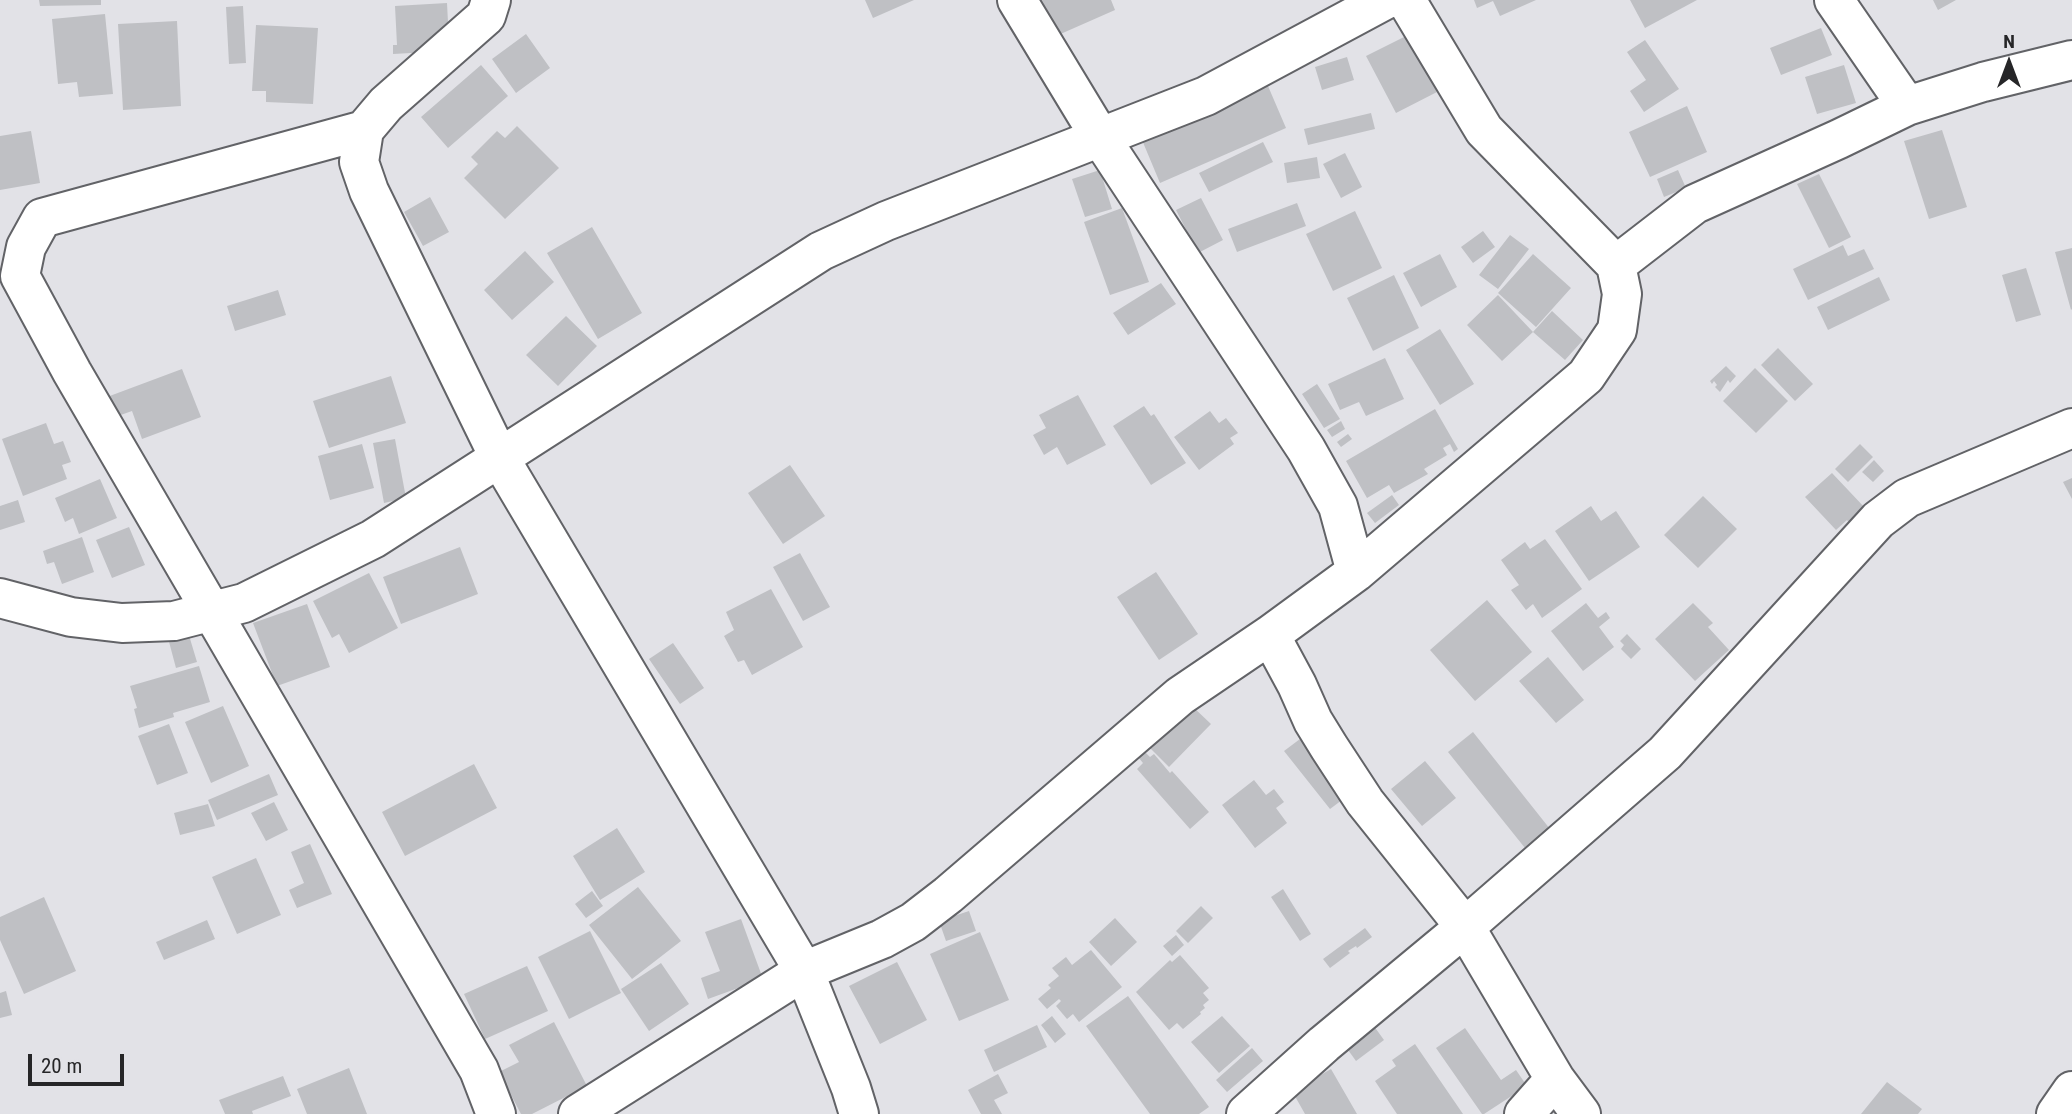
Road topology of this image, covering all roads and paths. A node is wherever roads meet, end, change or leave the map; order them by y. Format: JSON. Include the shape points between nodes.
{"nodes":[{"id":1,"x":491,"y":0,"type":"edge"},
{"id":2,"x":1017,"y":0,"type":"edge"},
{"id":3,"x":1385,"y":0,"type":"edge"},
{"id":4,"x":1406,"y":0,"type":"edge"},
{"id":5,"x":1834,"y":0,"type":"edge"},
{"id":6,"x":2072,"y":60,"type":"edge"},
{"id":7,"x":1907,"y":106,"type":"junction"},
{"id":8,"x":364,"y":130,"type":"junction"},
{"id":9,"x":1100,"y":137,"type":"junction"},
{"id":10,"x":1616,"y":265,"type":"junction"},
{"id":11,"x":2072,"y":428,"type":"edge"},
{"id":12,"x":499,"y":457,"type":"junction"},
{"id":13,"x":1356,"y":572,"type":"junction"},
{"id":14,"x":0,"y":598,"type":"edge"},
{"id":15,"x":211,"y":611,"type":"junction"},
{"id":16,"x":1270,"y":635,"type":"junction"},
{"id":17,"x":1465,"y":927,"type":"junction"},
{"id":18,"x":804,"y":971,"type":"junction"},
{"id":19,"x":1555,"y":1079,"type":"junction"},
{"id":20,"x":2072,"y":1091,"type":"edge"},
{"id":21,"x":496,"y":1114,"type":"edge"},
{"id":22,"x":578,"y":1114,"type":"edge"},
{"id":23,"x":859,"y":1114,"type":"edge"},
{"id":24,"x":1246,"y":1114,"type":"edge"},
{"id":25,"x":1524,"y":1114,"type":"edge"},
{"id":26,"x":1581,"y":1114,"type":"edge"},
{"id":27,"x":2056,"y":1114,"type":"edge"}],
"edges":[{"from":1,"to":8,"type":"street","via":[[486,16],[386,104]]},
{"from":2,"to":9,"type":"street"},
{"from":3,"to":9,"type":"street","via":[[1206,96]]},
{"from":4,"to":10,"type":"street","via":[[1484,130]]},
{"from":5,"to":7,"type":"street"},
{"from":6,"to":7,"type":"street"},
{"from":7,"to":10,"type":"street","via":[[1695,204]]},
{"from":8,"to":12,"type":"street","via":[[359,162],[369,191]]},
{"from":8,"to":15,"type":"street","via":[[42,218],[26,247],[20,276]]},
{"from":9,"to":12,"type":"street","via":[[886,220],[821,251]]},
{"from":9,"to":13,"type":"street","via":[[1306,449],[1338,506]]},
{"from":10,"to":13,"type":"street","via":[[1622,294],[1616,330],[1586,376]]},
{"from":11,"to":17,"type":"street","via":[[1907,498],[1878,520],[1665,753]]},
{"from":12,"to":15,"type":"street","via":[[373,539],[244,603]]},
{"from":12,"to":18,"type":"street"},
{"from":13,"to":16,"type":"street"},
{"from":14,"to":15,"type":"street","via":[[71,617],[121,622],[174,621]]},
{"from":15,"to":21,"type":"street","via":[[479,1070]]},
{"from":16,"to":17,"type":"street","via":[[1313,721],[1365,802]]},
{"from":16,"to":18,"type":"street","via":[[1180,696],[913,922]]},
{"from":17,"to":19,"type":"street"},
{"from":17,"to":24,"type":"street"},
{"from":18,"to":22,"type":"street"},
{"from":18,"to":23,"type":"street"},
{"from":19,"to":25,"type":"street"},
{"from":19,"to":26,"type":"street"},
{"from":20,"to":27,"type":"street"}]}
